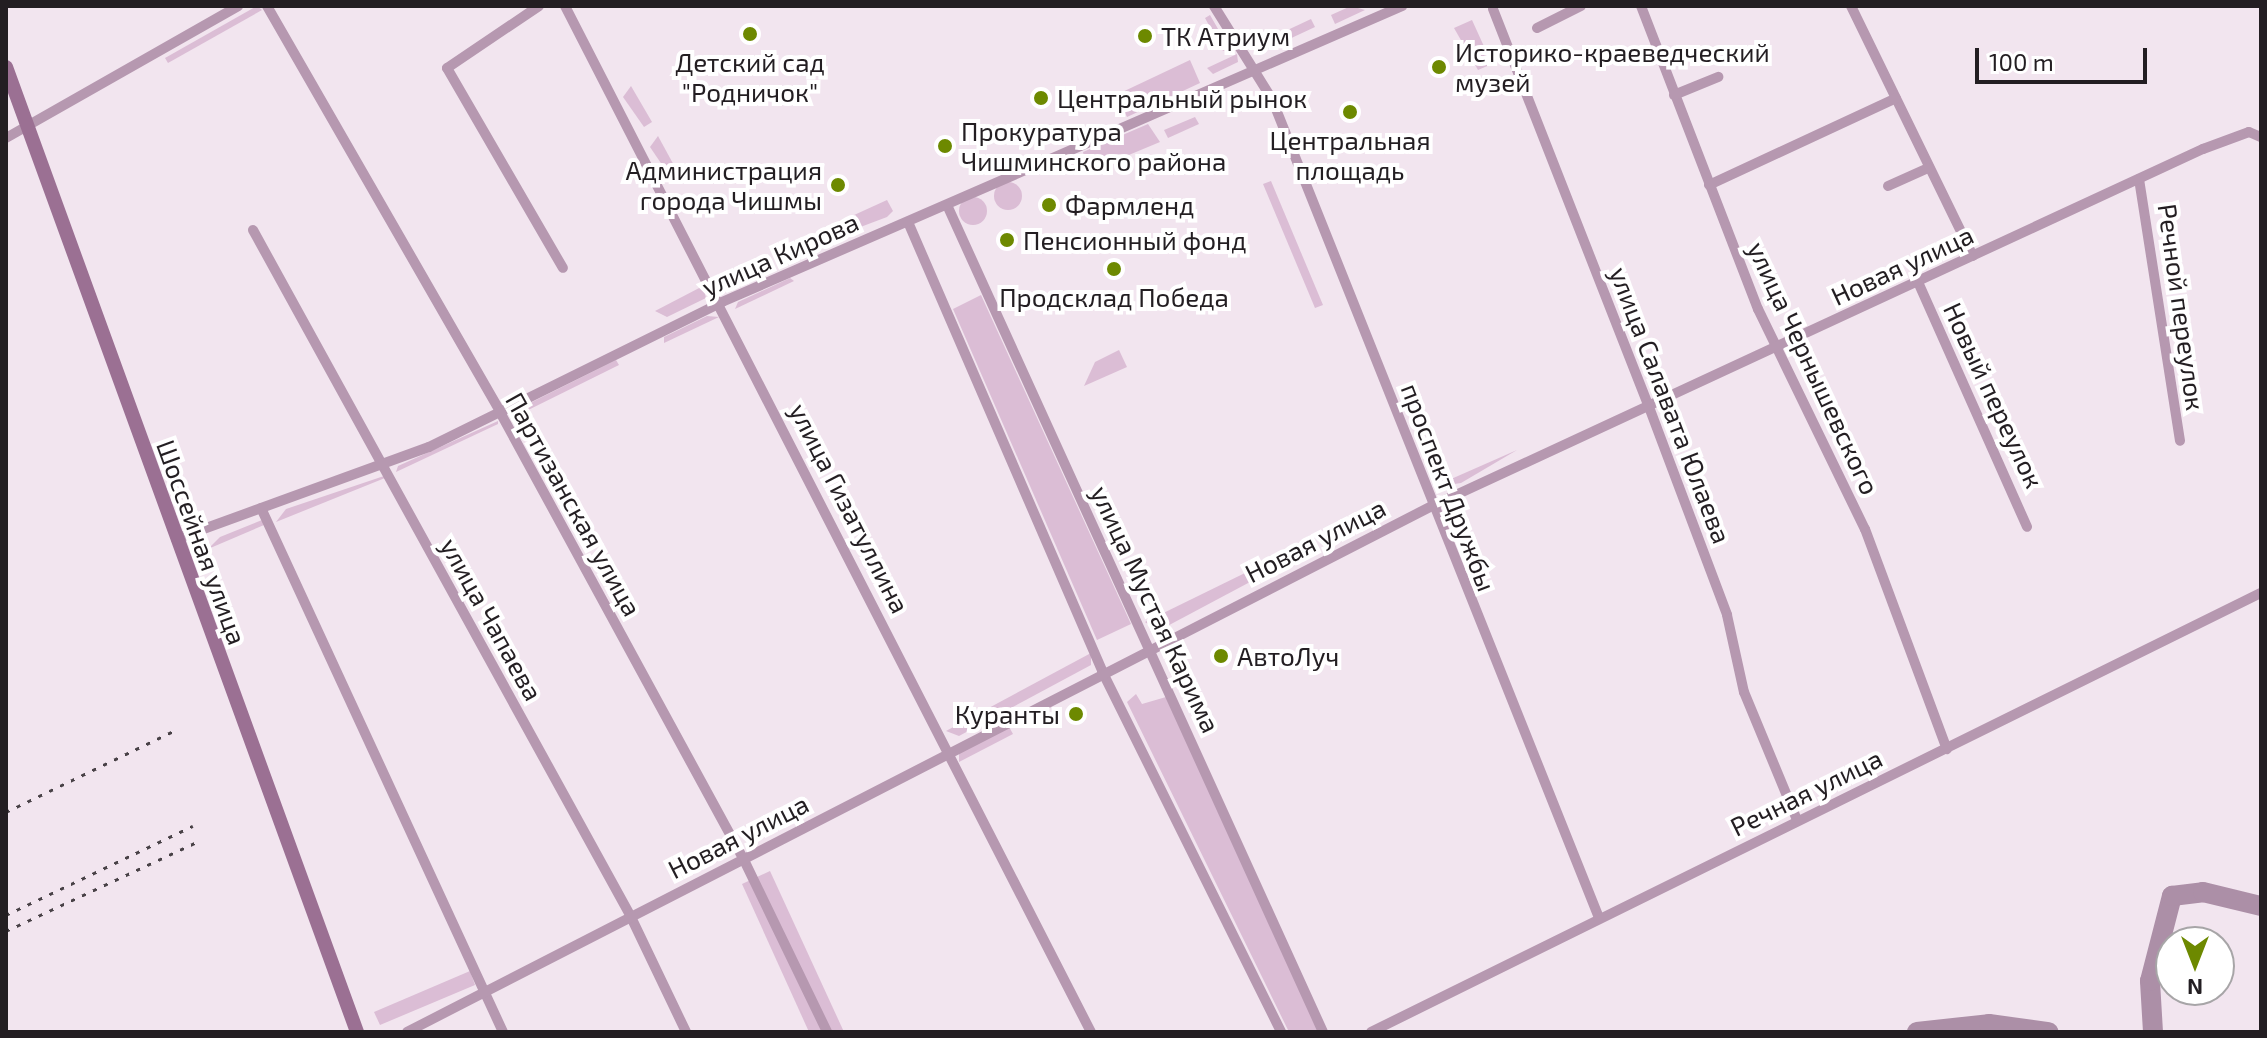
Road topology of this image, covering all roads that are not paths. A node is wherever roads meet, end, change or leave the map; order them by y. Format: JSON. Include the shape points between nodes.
{"nodes":[{"id":1,"x":238,"y":6,"type":"edge"},
{"id":2,"x":267,"y":6,"type":"edge"},
{"id":3,"x":539,"y":6,"type":"edge"},
{"id":4,"x":565,"y":6,"type":"edge"},
{"id":5,"x":1214,"y":6,"type":"edge"},
{"id":6,"x":1402,"y":6,"type":"edge"},
{"id":7,"x":1581,"y":6,"type":"edge"},
{"id":8,"x":1641,"y":6,"type":"edge"},
{"id":9,"x":1851,"y":6,"type":"edge"},
{"id":10,"x":1493,"y":9,"type":"dead end"},
{"id":11,"x":1537,"y":28,"type":"dead end"},
{"id":12,"x":6,"y":67,"type":"edge"},
{"id":13,"x":1259,"y":72,"type":"junction"},
{"id":14,"x":1718,"y":77,"type":"dead end"},
{"id":15,"x":1674,"y":95,"type":"junction"},
{"id":16,"x":1896,"y":98,"type":"junction"},
{"id":17,"x":2261,"y":126,"type":"edge"},
{"id":18,"x":28,"y":128,"type":"junction"},
{"id":19,"x":2249,"y":132,"type":"junction"},
{"id":20,"x":2261,"y":137,"type":"edge"},
{"id":21,"x":6,"y":138,"type":"edge"},
{"id":22,"x":1928,"y":168,"type":"junction"},
{"id":23,"x":2139,"y":179,"type":"junction"},
{"id":24,"x":1709,"y":185,"type":"junction"},
{"id":25,"x":1888,"y":186,"type":"dead end"},
{"id":26,"x":947,"y":205,"type":"junction"},
{"id":27,"x":908,"y":222,"type":"junction"},
{"id":28,"x":253,"y":230,"type":"dead end"},
{"id":29,"x":1973,"y":256,"type":"junction"},
{"id":30,"x":563,"y":268,"type":"dead end"},
{"id":31,"x":1918,"y":282,"type":"junction"},
{"id":32,"x":722,"y":302,"type":"junction"},
{"id":33,"x":1776,"y":347,"type":"junction"},
{"id":34,"x":1649,"y":407,"type":"junction"},
{"id":35,"x":500,"y":412,"type":"junction"},
{"id":36,"x":2180,"y":441,"type":"dead end"},
{"id":37,"x":381,"y":464,"type":"junction"},
{"id":38,"x":1432,"y":506,"type":"junction"},
{"id":39,"x":261,"y":508,"type":"junction"},
{"id":40,"x":2027,"y":527,"type":"dead end"},
{"id":41,"x":176,"y":539,"type":"junction"},
{"id":42,"x":2261,"y":593,"type":"edge"},
{"id":43,"x":1150,"y":647,"type":"junction"},
{"id":44,"x":1102,"y":671,"type":"junction"},
{"id":45,"x":947,"y":749,"type":"junction"},
{"id":46,"x":1947,"y":749,"type":"junction"},
{"id":47,"x":1797,"y":820,"type":"junction"},
{"id":48,"x":744,"y":860,"type":"junction"},
{"id":49,"x":630,"y":915,"type":"junction"},
{"id":50,"x":1599,"y":918,"type":"junction"},
{"id":51,"x":486,"y":994,"type":"junction"},
{"id":52,"x":357,"y":1032,"type":"edge"},
{"id":53,"x":407,"y":1032,"type":"edge"},
{"id":54,"x":503,"y":1032,"type":"edge"},
{"id":55,"x":686,"y":1032,"type":"edge"},
{"id":56,"x":827,"y":1032,"type":"edge"},
{"id":57,"x":1091,"y":1032,"type":"edge"},
{"id":58,"x":1281,"y":1032,"type":"edge"},
{"id":59,"x":1323,"y":1032,"type":"edge"},
{"id":60,"x":1371,"y":1032,"type":"edge"}],
"edges":[{"from":1,"to":18,"type":"street"},
{"from":2,"to":35,"type":"street","name":"Партизанская улица"},
{"from":3,"to":30,"type":"street","via":[[447,68]]},
{"from":4,"to":32,"type":"street","name":"улица Гизатуллина"},
{"from":5,"to":13,"type":"street","name":"проспект Дружбы"},
{"from":6,"to":13,"type":"street","name":"улица Кирова"},
{"from":7,"to":11,"type":"street"},
{"from":8,"to":15,"type":"street","name":"улица Чернышевского"},
{"from":9,"to":16,"type":"street"},
{"from":10,"to":34,"type":"street","name":"улица Салавата Юлаева"},
{"from":12,"to":18,"type":"main road","name":"Шоссейная улица"},
{"from":13,"to":26,"type":"street","name":"улица Кирова"},
{"from":13,"to":38,"type":"street","name":"проспект Дружбы"},
{"from":14,"to":15,"type":"street"},
{"from":15,"to":24,"type":"street","name":"улица Чернышевского"},
{"from":16,"to":22,"type":"street"},
{"from":16,"to":24,"type":"street"},
{"from":17,"to":19,"type":"street","name":"Новая улица"},
{"from":18,"to":21,"type":"street"},
{"from":18,"to":41,"type":"main road","name":"Шоссейная улица"},
{"from":19,"to":20,"type":"street"},
{"from":19,"to":23,"type":"street","name":"Новая улица"},
{"from":22,"to":25,"type":"street"},
{"from":22,"to":29,"type":"street"},
{"from":23,"to":29,"type":"street","name":"Новая улица"},
{"from":23,"to":36,"type":"street","name":"Речной переулок"},
{"from":24,"to":33,"type":"street","name":"улица Чернышевского"},
{"from":26,"to":27,"type":"street","name":"улица Кирова"},
{"from":26,"to":43,"type":"street","name":"улица Мустая Карима"},
{"from":27,"to":32,"type":"street","name":"улица Кирова"},
{"from":27,"to":44,"type":"street","via":[[957,321]]},
{"from":28,"to":37,"type":"street","name":"улица Чапаева"},
{"from":29,"to":31,"type":"street","name":"Новая улица"},
{"from":31,"to":33,"type":"street","name":"Новая улица"},
{"from":31,"to":40,"type":"street","name":"Новый переулок"},
{"from":32,"to":35,"type":"street","name":"улица Кирова"},
{"from":32,"to":45,"type":"street","name":"улица Гизатуллина"},
{"from":33,"to":34,"type":"street","name":"Новая улица"},
{"from":33,"to":46,"type":"street","name":"улица Чернышевского","via":[[1865,529]]},
{"from":34,"to":38,"type":"street","name":"Новая улица"},
{"from":34,"to":47,"type":"street","name":"улица Салавата Юлаева","via":[[1727,615],[1744,692]]},
{"from":35,"to":37,"type":"street","name":"улица Кирова"},
{"from":35,"to":48,"type":"street","name":"Партизанская улица"},
{"from":37,"to":39,"type":"street","name":"улица Кирова"},
{"from":37,"to":49,"type":"street","name":"улица Чапаева"},
{"from":38,"to":43,"type":"street","name":"Новая улица"},
{"from":38,"to":50,"type":"street","name":"проспект Дружбы"},
{"from":39,"to":41,"type":"street","name":"улица Кирова"},
{"from":39,"to":51,"type":"street"},
{"from":41,"to":52,"type":"main road","name":"Шоссейная улица"},
{"from":42,"to":46,"type":"street","name":"Речная улица"},
{"from":43,"to":44,"type":"street","name":"Новая улица"},
{"from":43,"to":59,"type":"street","name":"улица Мустая Карима"},
{"from":44,"to":45,"type":"street","name":"Новая улица"},
{"from":44,"to":58,"type":"street"},
{"from":45,"to":48,"type":"street","name":"Новая улица"},
{"from":45,"to":57,"type":"street","name":"улица Гизатуллина"},
{"from":46,"to":47,"type":"street","name":"Речная улица"},
{"from":47,"to":50,"type":"street","name":"Речная улица"},
{"from":48,"to":49,"type":"street","name":"Новая улица"},
{"from":48,"to":56,"type":"street","name":"Партизанская улица"},
{"from":49,"to":51,"type":"street","name":"Новая улица"},
{"from":49,"to":55,"type":"street","name":"улица Чапаева"},
{"from":50,"to":60,"type":"street","name":"Речная улица"},
{"from":51,"to":53,"type":"street","name":"Новая улица"},
{"from":51,"to":54,"type":"street"}]}
